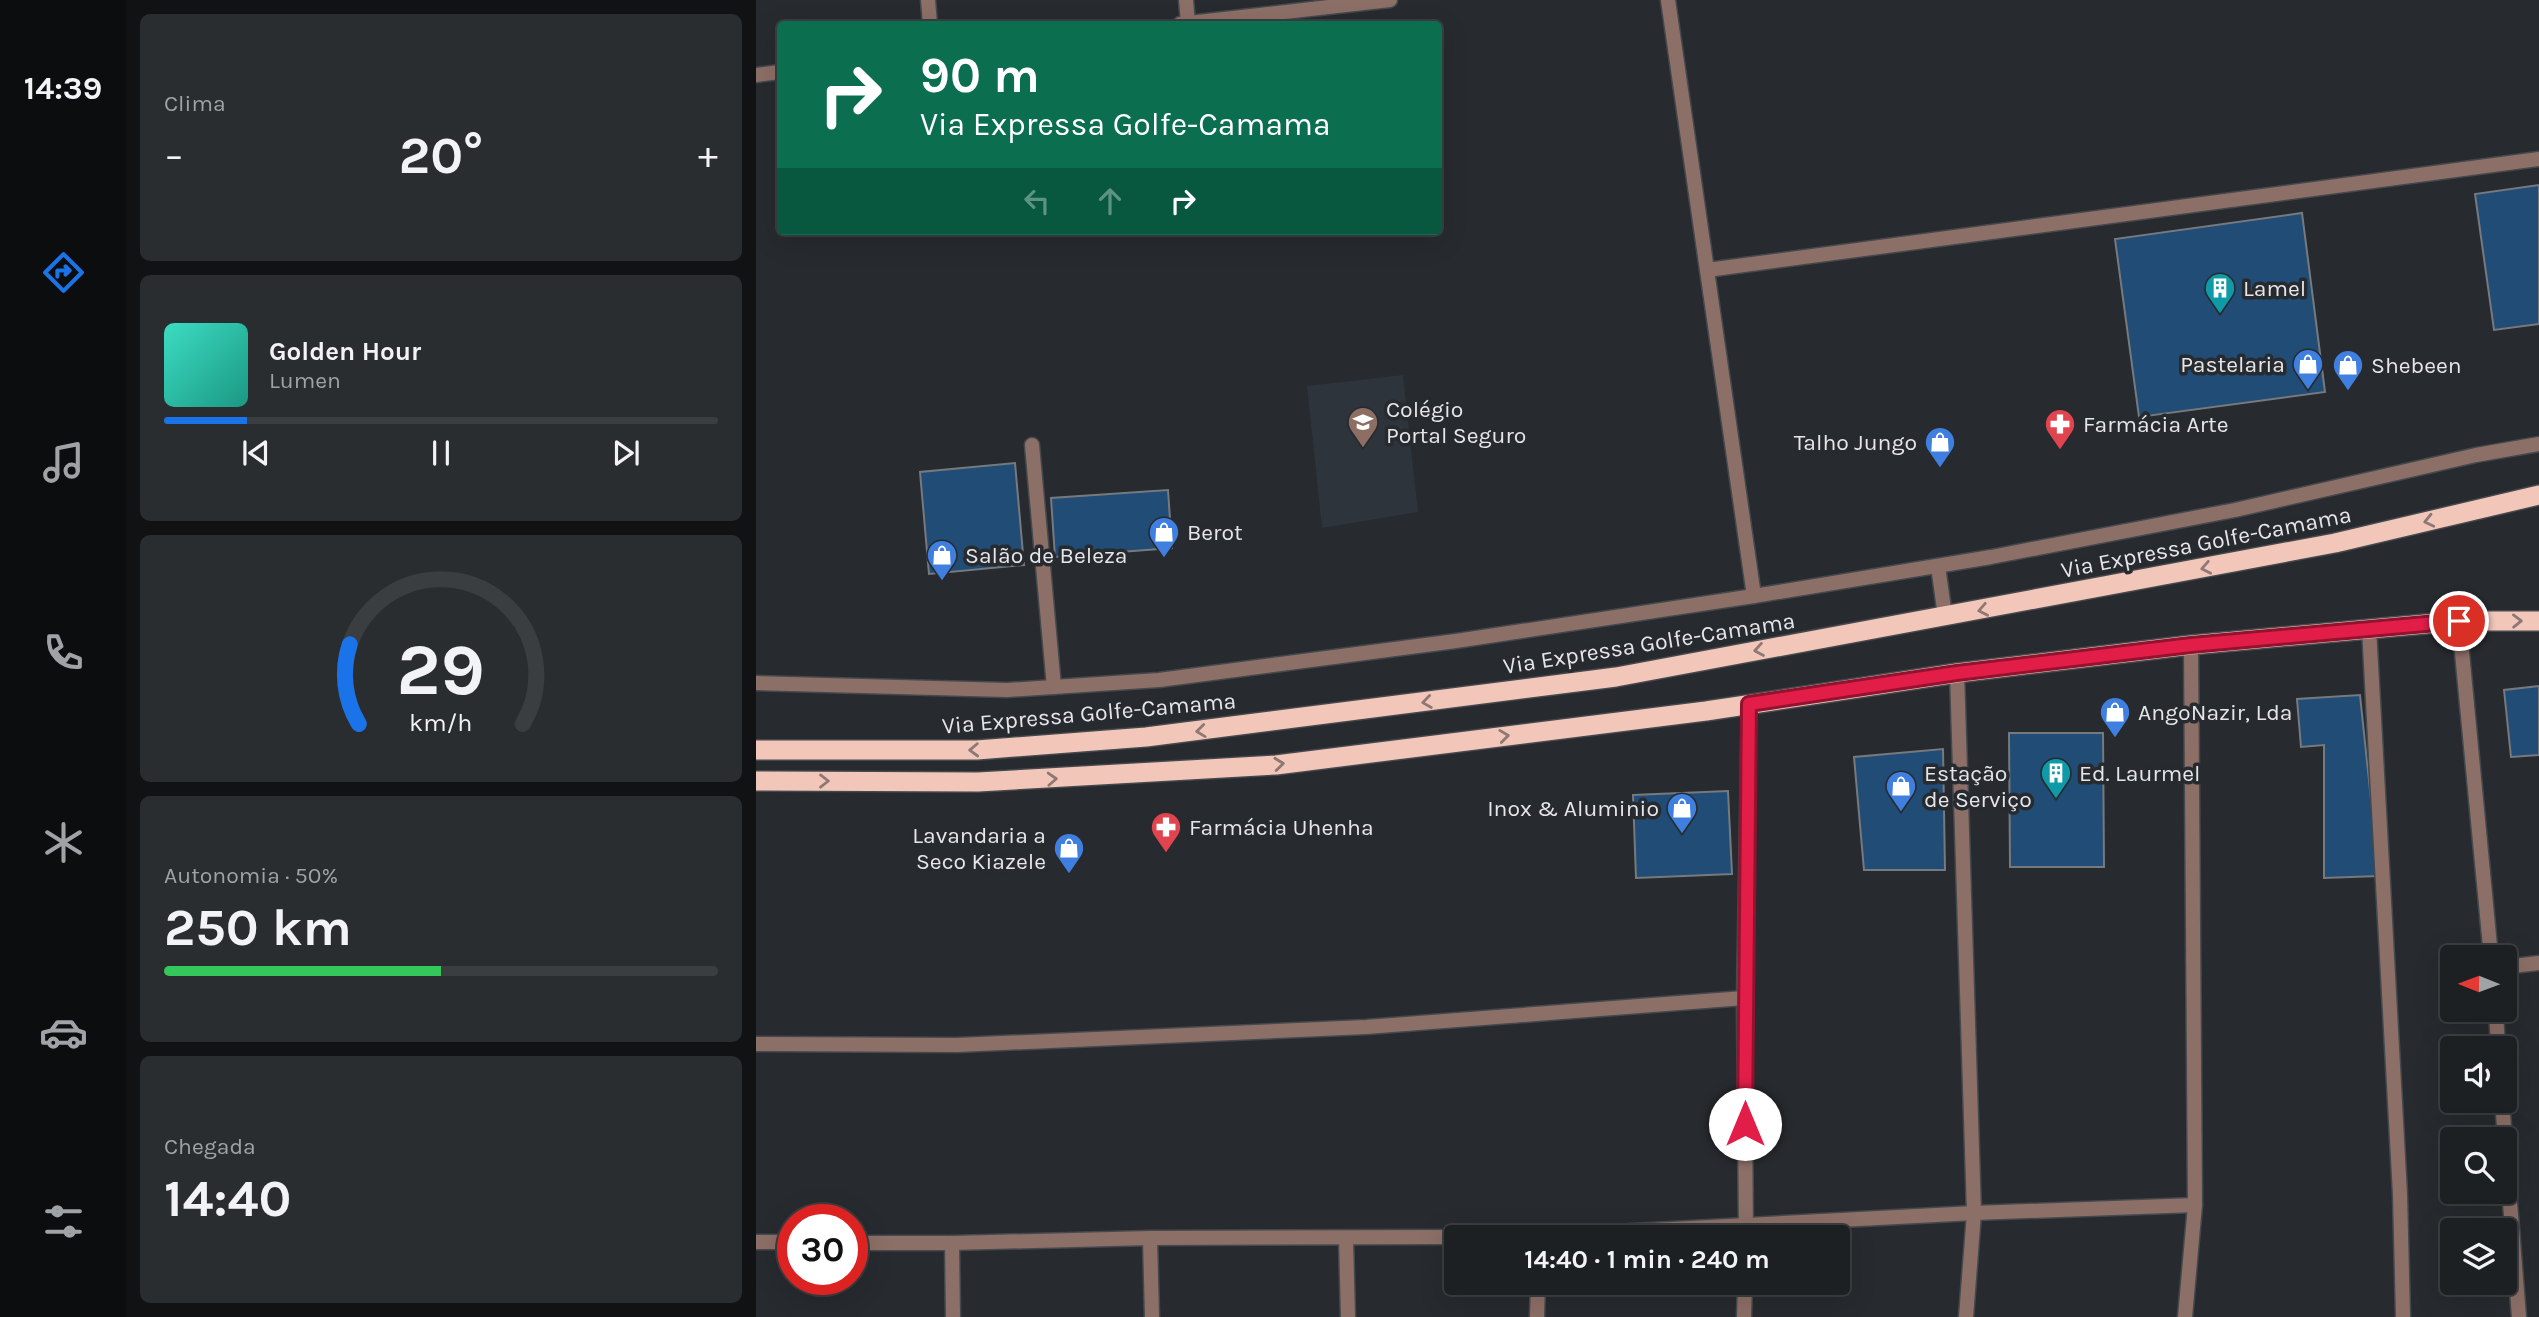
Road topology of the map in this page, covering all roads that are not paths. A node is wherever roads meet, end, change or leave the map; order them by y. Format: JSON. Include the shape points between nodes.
{"nodes":[{"id":1,"x":928,"y":0,"type":"edge"},
{"id":2,"x":1186,"y":0,"type":"edge"},
{"id":3,"x":1390,"y":0,"type":"edge"},
{"id":4,"x":1668,"y":0,"type":"edge"},
{"id":5,"x":930,"y":21,"type":"edge"},
{"id":6,"x":1184,"y":21,"type":"edge"},
{"id":7,"x":1210,"y":21,"type":"edge"},
{"id":8,"x":777,"y":72,"type":"edge"},
{"id":9,"x":756,"y":75,"type":"edge"},
{"id":10,"x":2539,"y":159,"type":"edge"},
{"id":11,"x":1707,"y":270,"type":"junction"},
{"id":12,"x":2539,"y":444,"type":"edge"},
{"id":13,"x":1032,"y":445,"type":"dead end"},
{"id":14,"x":2539,"y":495,"type":"edge"},
{"id":15,"x":1938,"y":566,"type":"junction"},
{"id":16,"x":1754,"y":596,"type":"junction"},
{"id":17,"x":1945,"y":617,"type":"junction"},
{"id":18,"x":2459,"y":621,"type":"junction"},
{"id":19,"x":2539,"y":621,"type":"edge"},
{"id":20,"x":2370,"y":628,"type":"junction"},
{"id":21,"x":2191,"y":645,"type":"junction"},
{"id":22,"x":1957,"y":673,"type":"junction"},
{"id":23,"x":756,"y":683,"type":"edge"},
{"id":24,"x":1054,"y":687,"type":"junction"},
{"id":25,"x":1749,"y":704,"type":"junction"},
{"id":26,"x":756,"y":750,"type":"edge"},
{"id":27,"x":756,"y":781,"type":"edge"},
{"id":28,"x":2490,"y":945,"type":"edge"},
{"id":29,"x":2539,"y":963,"type":"edge"},
{"id":30,"x":2517,"y":966,"type":"edge"},
{"id":31,"x":1744,"y":998,"type":"junction"},
{"id":32,"x":756,"y":1044,"type":"edge"},
{"id":33,"x":2503,"y":1113,"type":"edge"},
{"id":34,"x":2195,"y":1205,"type":"junction"},
{"id":35,"x":1974,"y":1213,"type":"junction"},
{"id":36,"x":1746,"y":1225,"type":"edge"},
{"id":37,"x":1822,"y":1225,"type":"edge"},
{"id":38,"x":1150,"y":1237,"type":"junction"},
{"id":39,"x":1444,"y":1237,"type":"edge"},
{"id":40,"x":1346,"y":1239,"type":"junction"},
{"id":41,"x":756,"y":1242,"type":"edge"},
{"id":42,"x":777,"y":1242,"type":"edge"},
{"id":43,"x":868,"y":1242,"type":"edge"},
{"id":44,"x":953,"y":1243,"type":"junction"},
{"id":45,"x":1538,"y":1295,"type":"edge"},
{"id":46,"x":1745,"y":1295,"type":"edge"},
{"id":47,"x":953,"y":1317,"type":"edge"},
{"id":48,"x":1153,"y":1317,"type":"edge"},
{"id":49,"x":1348,"y":1317,"type":"edge"},
{"id":50,"x":1537,"y":1317,"type":"edge"},
{"id":51,"x":1744,"y":1317,"type":"edge"},
{"id":52,"x":1966,"y":1317,"type":"edge"},
{"id":53,"x":2185,"y":1317,"type":"edge"},
{"id":54,"x":2403,"y":1317,"type":"edge"},
{"id":55,"x":2519,"y":1317,"type":"edge"}],
"edges":[{"from":1,"to":5,"type":"street"},
{"from":2,"to":6,"type":"street"},
{"from":3,"to":7,"type":"street"},
{"from":4,"to":11,"type":"street"},
{"from":8,"to":9,"type":"street"},
{"from":10,"to":11,"type":"street"},
{"from":11,"to":16,"type":"street"},
{"from":12,"to":15,"type":"street","via":[[2235,510]]},
{"from":13,"to":24,"type":"street"},
{"from":14,"to":17,"type":"highway","name":"Via Expressa Golfe-Camama","one_way":true,"via":[[2334,543]]},
{"from":15,"to":16,"type":"street"},
{"from":15,"to":17,"type":"street"},
{"from":16,"to":24,"type":"street","via":[[1159,680]]},
{"from":17,"to":26,"type":"highway","name":"Via Expressa Golfe-Camama","one_way":true,"via":[[1616,677],[1146,737],[977,750]]},
{"from":18,"to":19,"type":"highway","one_way":true},
{"from":18,"to":20,"type":"highway"},
{"from":18,"to":28,"type":"street"},
{"from":20,"to":21,"type":"highway"},
{"from":20,"to":54,"type":"street"},
{"from":21,"to":22,"type":"highway"},
{"from":21,"to":34,"type":"street"},
{"from":22,"to":25,"type":"highway"},
{"from":22,"to":35,"type":"street"},
{"from":23,"to":24,"type":"street","via":[[1007,690]]},
{"from":27,"to":25,"type":"highway","one_way":true,"via":[[978,782],[1276,765]]},
{"from":25,"to":31,"type":"street"},
{"from":29,"to":30,"type":"street"},
{"from":31,"to":32,"type":"street","via":[[1353,1028],[957,1045]]},
{"from":31,"to":36,"type":"street"},
{"from":33,"to":55,"type":"street"},
{"from":34,"to":35,"type":"street"},
{"from":34,"to":53,"type":"street"},
{"from":35,"to":37,"type":"street"},
{"from":35,"to":52,"type":"street"},
{"from":38,"to":40,"type":"street"},
{"from":38,"to":44,"type":"street"},
{"from":38,"to":48,"type":"street"},
{"from":39,"to":40,"type":"street"},
{"from":40,"to":49,"type":"street"},
{"from":41,"to":42,"type":"street"},
{"from":43,"to":44,"type":"street"},
{"from":44,"to":47,"type":"street"},
{"from":45,"to":50,"type":"street"},
{"from":46,"to":51,"type":"street"}]}
